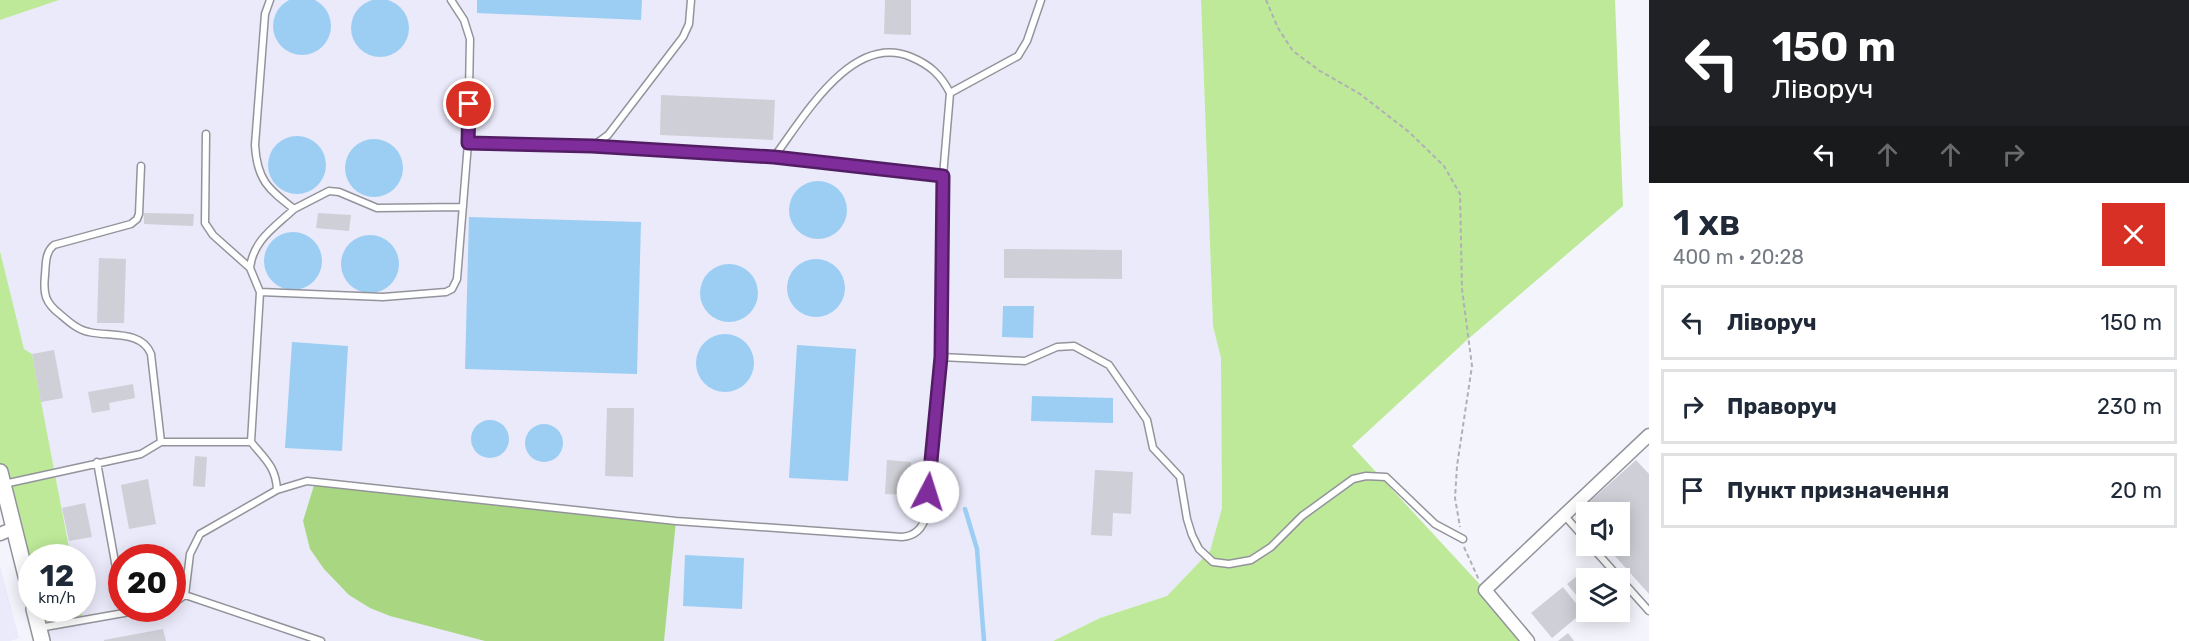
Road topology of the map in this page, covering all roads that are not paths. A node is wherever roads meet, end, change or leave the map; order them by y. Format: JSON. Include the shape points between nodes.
{"nodes":[{"id":1,"x":270,"y":0,"type":"edge"},
{"id":2,"x":451,"y":0,"type":"edge"},
{"id":3,"x":691,"y":0,"type":"edge"},
{"id":4,"x":1041,"y":0,"type":"edge"},
{"id":5,"x":950,"y":93,"type":"junction"},
{"id":6,"x":206,"y":134,"type":"dead end"},
{"id":7,"x":468,"y":143,"type":"junction"},
{"id":8,"x":592,"y":146,"type":"junction"},
{"id":9,"x":774,"y":157,"type":"junction"},
{"id":10,"x":141,"y":166,"type":"dead end"},
{"id":11,"x":943,"y":176,"type":"junction"},
{"id":12,"x":462,"y":207,"type":"junction"},
{"id":13,"x":294,"y":209,"type":"junction"},
{"id":14,"x":250,"y":268,"type":"junction"},
{"id":15,"x":260,"y":292,"type":"junction"},
{"id":16,"x":941,"y":357,"type":"junction"},
{"id":17,"x":1649,"y":435,"type":"edge"},
{"id":18,"x":161,"y":442,"type":"junction"},
{"id":19,"x":252,"y":442,"type":"junction"},
{"id":20,"x":98,"y":462,"type":"junction"},
{"id":21,"x":2,"y":478,"type":"edge"},
{"id":22,"x":277,"y":490,"type":"junction"},
{"id":23,"x":1564,"y":515,"type":"junction"},
{"id":24,"x":15,"y":528,"type":"junction"},
{"id":25,"x":1576,"y":529,"type":"edge"},
{"id":26,"x":0,"y":534,"type":"edge"},
{"id":27,"x":1462,"y":539,"type":"road end"},
{"id":28,"x":19,"y":544,"type":"edge"},
{"id":29,"x":114,"y":544,"type":"edge"},
{"id":30,"x":1600,"y":556,"type":"edge"},
{"id":31,"x":186,"y":587,"type":"edge"},
{"id":32,"x":186,"y":595,"type":"edge"},
{"id":33,"x":1649,"y":611,"type":"edge"},
{"id":34,"x":108,"y":615,"type":"edge"},
{"id":35,"x":40,"y":635,"type":"edge"},
{"id":36,"x":321,"y":641,"type":"edge"},
{"id":37,"x":1528,"y":641,"type":"edge"}],
"edges":[{"from":1,"to":13,"type":"lane","via":[[265,14],[256,163],[264,182]]},
{"from":2,"to":7,"type":"lane","via":[[465,20],[470,39]]},
{"from":3,"to":8,"type":"lane","via":[[689,24],[683,37],[608,135]]},
{"from":4,"to":5,"type":"lane","via":[[1018,56]]},
{"from":5,"to":9,"type":"lane","via":[[939,75],[924,63],[892,51],[875,53],[842,72]]},
{"from":5,"to":11,"type":"lane"},
{"from":6,"to":14,"type":"lane","via":[[205,223]]},
{"from":7,"to":8,"type":"lane"},
{"from":7,"to":12,"type":"lane"},
{"from":8,"to":9,"type":"lane"},
{"from":9,"to":11,"type":"lane"},
{"from":10,"to":18,"type":"lane","via":[[137,219],[51,247],[44,291],[52,308],[82,330],[133,338],[147,345]]},
{"from":11,"to":16,"type":"lane"},
{"from":12,"to":13,"type":"lane","via":[[377,208],[329,191]]},
{"from":12,"to":15,"type":"lane","via":[[457,279],[449,291],[383,297]]},
{"from":13,"to":14,"type":"lane","via":[[256,246]]},
{"from":14,"to":15,"type":"lane"},
{"from":15,"to":19,"type":"lane"},
{"from":16,"to":22,"type":"lane","via":[[926,514],[918,531],[908,536],[676,521],[307,481]]},
{"from":16,"to":27,"type":"lane","via":[[1025,361],[1057,347],[1074,346],[1109,365],[1147,420],[1153,448],[1180,477],[1192,535],[1199,549],[1213,562],[1239,564],[1262,555],[1302,516],[1353,479],[1366,476],[1386,477],[1435,524]]},
{"from":17,"to":23,"type":"street"},
{"from":18,"to":19,"type":"lane"},
{"from":18,"to":20,"type":"lane","via":[[141,454]]},
{"from":19,"to":22,"type":"lane","via":[[273,468]]},
{"from":20,"to":21,"type":"lane"},
{"from":20,"to":29,"type":"lane"},
{"from":21,"to":24,"type":"street"},
{"from":22,"to":31,"type":"lane","via":[[200,534],[190,554]]},
{"from":23,"to":25,"type":"lane"},
{"from":23,"to":37,"type":"street","via":[[1485,590]]},
{"from":24,"to":26,"type":"street"},
{"from":24,"to":28,"type":"street"},
{"from":30,"to":33,"type":"lane"},
{"from":32,"to":36,"type":"lane"},
{"from":34,"to":35,"type":"lane"}]}
